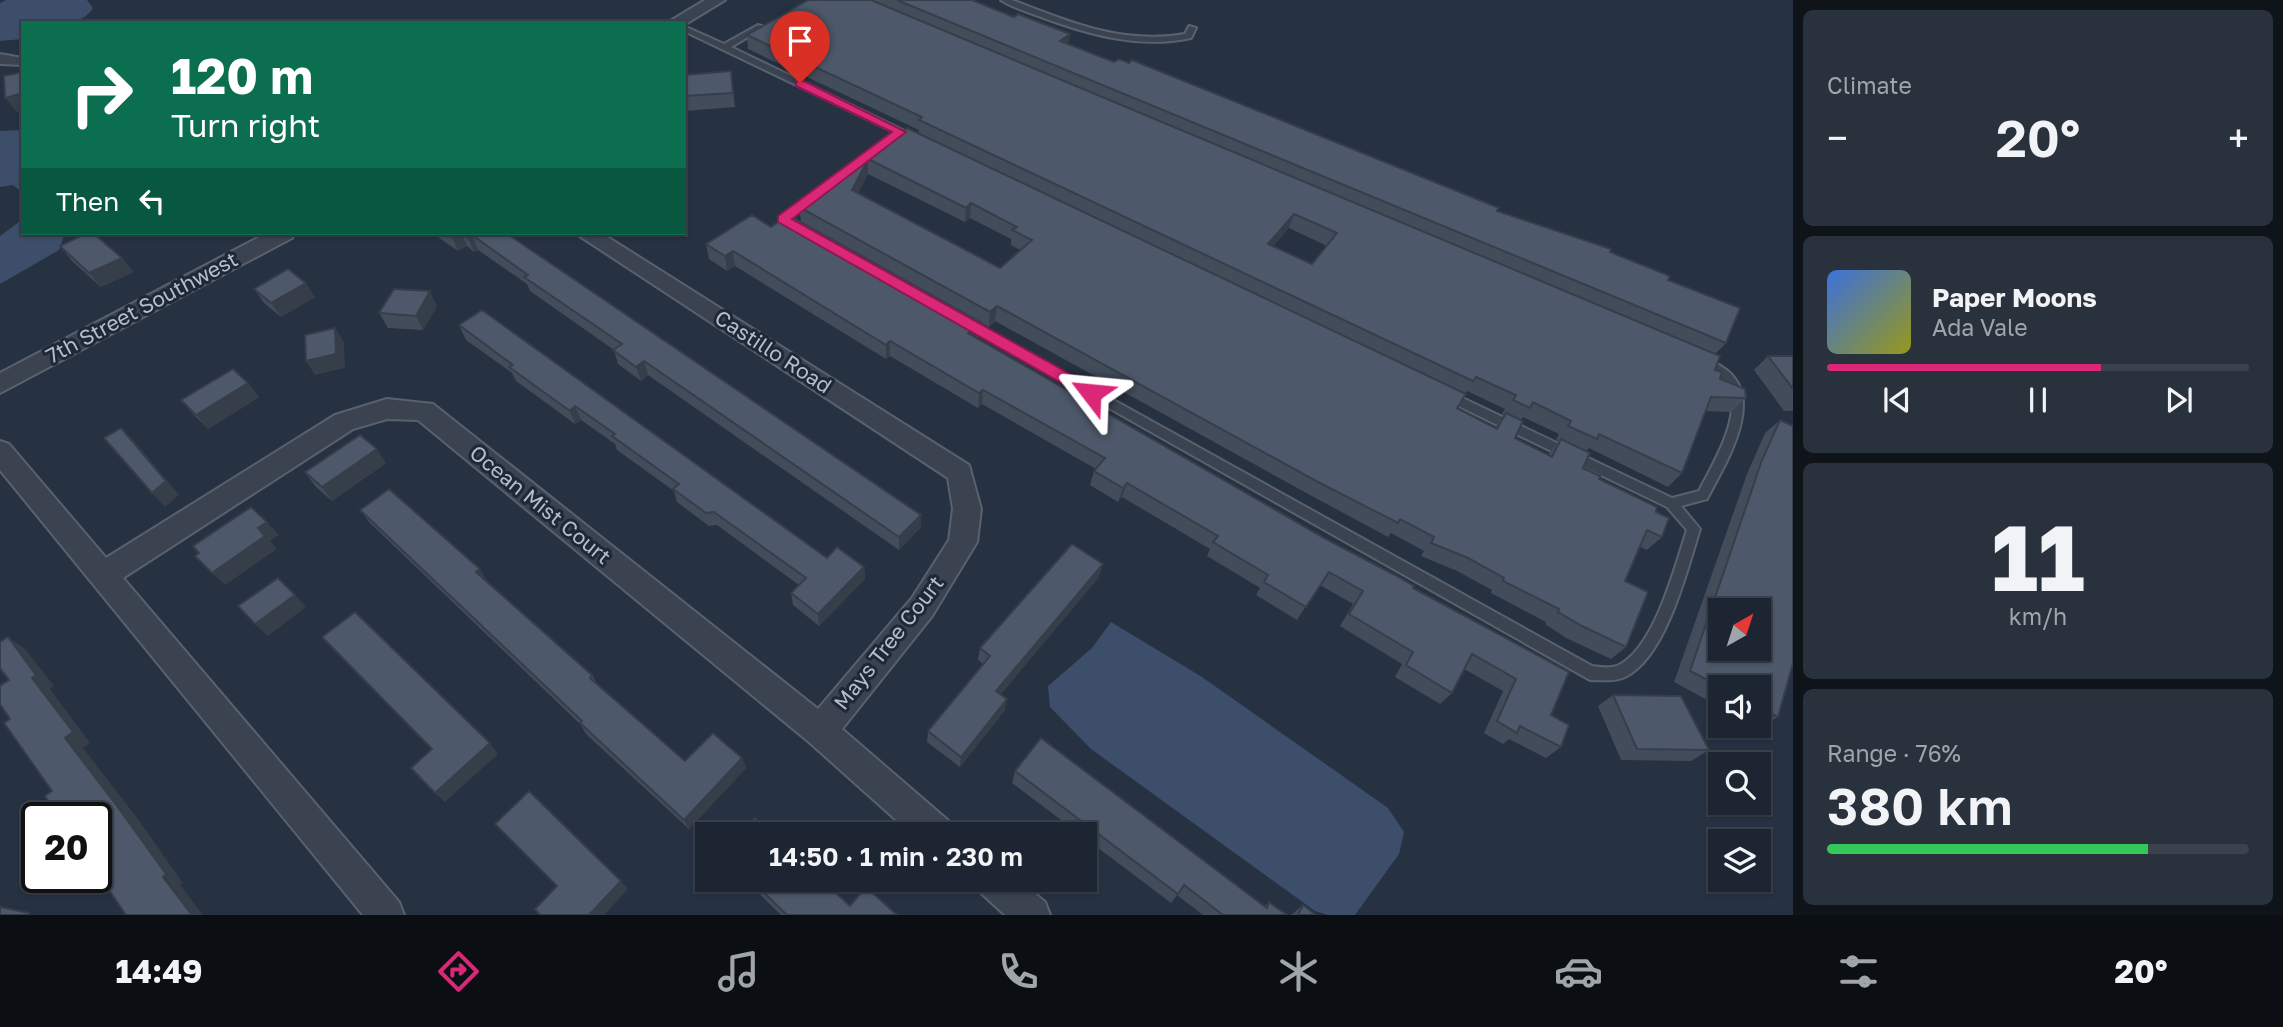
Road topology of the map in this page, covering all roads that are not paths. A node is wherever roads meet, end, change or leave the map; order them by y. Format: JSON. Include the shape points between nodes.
{"nodes":[{"id":1,"x":717,"y":0,"type":"edge"},
{"id":2,"x":1005,"y":0,"type":"edge"},
{"id":3,"x":773,"y":20,"type":"edge"},
{"id":4,"x":680,"y":21,"type":"edge"},
{"id":5,"x":1192,"y":28,"type":"dead end"},
{"id":6,"x":686,"y":29,"type":"edge"},
{"id":7,"x":725,"y":47,"type":"junction"},
{"id":8,"x":900,"y":132,"type":"junction"},
{"id":9,"x":925,"y":144,"type":"edge"},
{"id":10,"x":807,"y":233,"type":"edge"},
{"id":11,"x":280,"y":235,"type":"edge"},
{"id":12,"x":589,"y":235,"type":"edge"},
{"id":13,"x":951,"y":314,"type":"edge"},
{"id":14,"x":1691,"y":355,"type":"edge"},
{"id":15,"x":0,"y":384,"type":"edge"},
{"id":16,"x":1435,"y":389,"type":"edge"},
{"id":17,"x":0,"y":451,"type":"edge"},
{"id":18,"x":960,"y":472,"type":"joint"},
{"id":19,"x":1671,"y":503,"type":"junction"},
{"id":20,"x":102,"y":576,"type":"junction"},
{"id":21,"x":820,"y":732,"type":"junction"},
{"id":22,"x":924,"y":822,"type":"edge"},
{"id":23,"x":1006,"y":892,"type":"edge"},
{"id":24,"x":386,"y":915,"type":"edge"},
{"id":25,"x":1032,"y":915,"type":"edge"}],
"edges":[{"from":1,"to":4,"type":"street"},
{"from":2,"to":5,"type":"lane","via":[[1077,27],[1139,40],[1175,39],[1188,36]]},
{"from":3,"to":7,"type":"lane"},
{"from":6,"to":7,"type":"lane"},
{"from":7,"to":8,"type":"lane"},
{"from":8,"to":9,"type":"lane"},
{"from":8,"to":10,"type":"lane","via":[[783,219]]},
{"from":11,"to":15,"type":"street","name":"7th Street Southwest"},
{"from":12,"to":18,"type":"street","name":"Castillo Road"},
{"from":13,"to":19,"type":"lane","via":[[1590,673],[1620,672],[1644,654],[1657,628],[1694,529]]},
{"from":14,"to":19,"type":"lane","via":[[1715,366],[1727,379],[1739,396],[1740,412],[1703,495]]},
{"from":16,"to":19,"type":"lane"},
{"from":17,"to":20,"type":"street"},
{"from":18,"to":21,"type":"street","name":"Mays Tree Court","via":[[967,509],[963,542],[922,607]]},
{"from":20,"to":21,"type":"street","name":"Ocean Mist Court","via":[[344,422],[387,409],[424,411]]},
{"from":20,"to":24,"type":"street"},
{"from":21,"to":22,"type":"street","name":"Ocean Mist Court"},
{"from":23,"to":25,"type":"street"}]}
